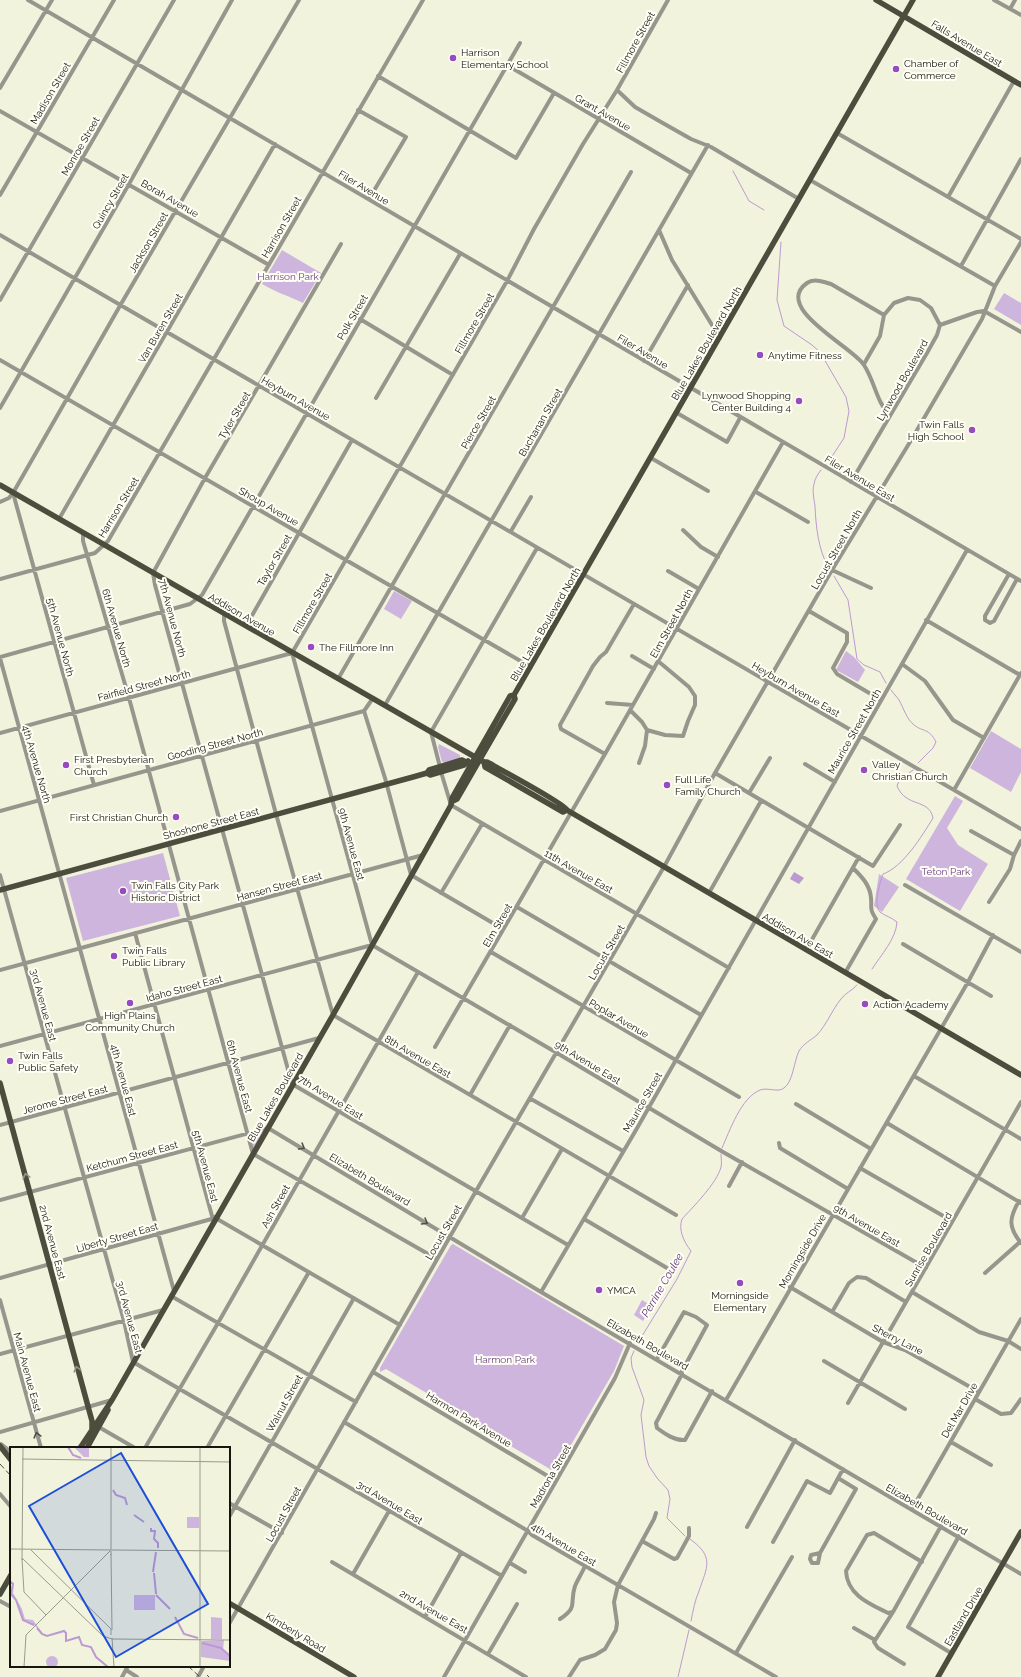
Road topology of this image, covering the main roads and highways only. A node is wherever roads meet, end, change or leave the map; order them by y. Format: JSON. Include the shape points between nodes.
{"nodes":[{"id":1,"x":876,"y":0,"type":"edge"},
{"id":2,"x":913,"y":0,"type":"edge"},
{"id":3,"x":904,"y":16,"type":"junction"},
{"id":4,"x":1021,"y":85,"type":"edge"},
{"id":5,"x":0,"y":486,"type":"edge"},
{"id":6,"x":479,"y":760,"type":"junction"},
{"id":7,"x":2,"y":889,"type":"edge"},
{"id":8,"x":1021,"y":1075,"type":"edge"},
{"id":9,"x":0,"y":1083,"type":"edge"},
{"id":10,"x":94,"y":1425,"type":"junction"},
{"id":11,"x":0,"y":1444,"type":"edge"},
{"id":12,"x":81,"y":1447,"type":"edge"},
{"id":13,"x":84,"y":1447,"type":"edge"},
{"id":14,"x":87,"y":1447,"type":"edge"},
{"id":15,"x":10,"y":1454,"type":"edge"},
{"id":16,"x":10,"y":1459,"type":"edge"},
{"id":17,"x":1021,"y":1532,"type":"edge"},
{"id":18,"x":10,"y":1577,"type":"edge"},
{"id":19,"x":0,"y":1594,"type":"edge"},
{"id":20,"x":230,"y":1604,"type":"edge"},
{"id":21,"x":354,"y":1677,"type":"edge"},
{"id":22,"x":938,"y":1677,"type":"edge"}],
"edges":[{"from":1,"to":3,"type":"main road","name":"Falls Avenue East"},
{"from":2,"to":3,"type":"main road","name":"Blue Lakes Boulevard North"},
{"from":3,"to":4,"type":"main road","name":"Falls Avenue East"},
{"from":3,"to":6,"type":"main road","name":"Blue Lakes Boulevard North","via":[[584,575],[514,695],[510,696]]},
{"from":5,"to":6,"type":"main road","name":"Addison Avenue"},
{"from":6,"to":7,"type":"main road","name":"Shoshone Street East"},
{"from":6,"to":8,"type":"main road","name":"Addison Ave East","via":[[485,767],[563,812],[570,811]]},
{"from":6,"to":10,"type":"main road","name":"Blue Lakes Boulevard","via":[[452,798],[452,803],[423,855],[133,1362],[108,1411]]},
{"from":10,"to":9,"type":"main road","name":"2nd Avenue East","one_way":true},
{"from":10,"to":12,"type":"main road"},
{"from":10,"to":13,"type":"main road"},
{"from":10,"to":14,"type":"main road"},
{"from":11,"to":15,"type":"main road"},
{"from":11,"to":16,"type":"main road"},
{"from":17,"to":22,"type":"main road","name":"Eastland Drive"},
{"from":18,"to":19,"type":"main road"},
{"from":20,"to":21,"type":"main road","name":"Kimberly Road"}]}
